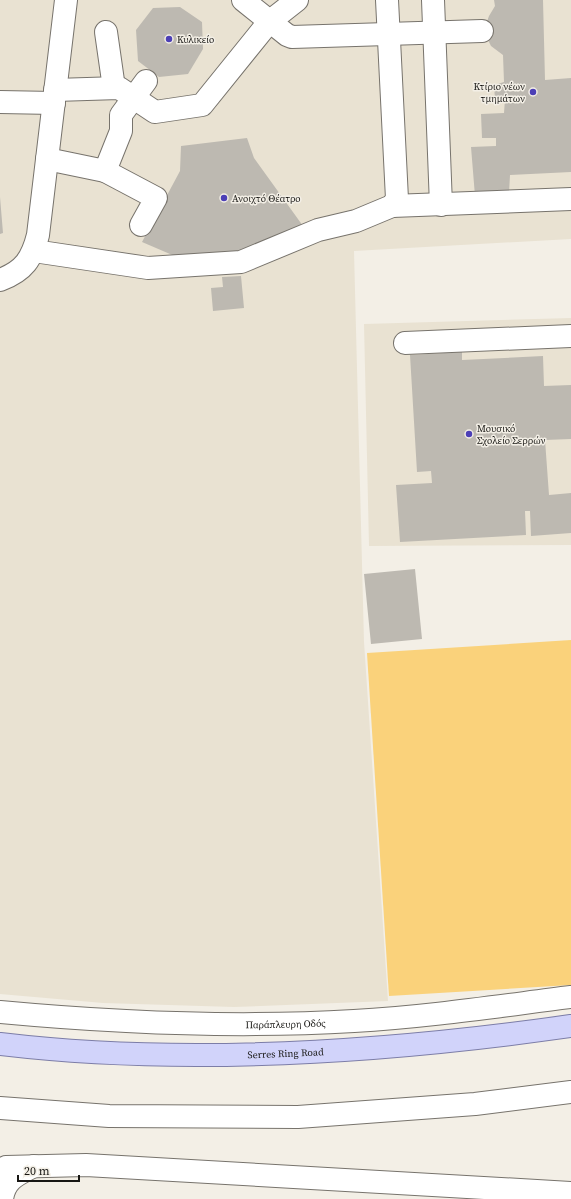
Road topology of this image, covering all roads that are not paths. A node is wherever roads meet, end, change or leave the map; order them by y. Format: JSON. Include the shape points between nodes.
{"nodes":[{"id":1,"x":66,"y":0,"type":"edge"},
{"id":2,"x":243,"y":0,"type":"edge"},
{"id":3,"x":297,"y":0,"type":"edge"},
{"id":4,"x":387,"y":0,"type":"edge"},
{"id":5,"x":433,"y":0,"type":"edge"},
{"id":6,"x":269,"y":22,"type":"junction"},
{"id":7,"x":482,"y":31,"type":"dead end"},
{"id":8,"x":106,"y":32,"type":"dead end"},
{"id":9,"x":434,"y":32,"type":"junction"},
{"id":10,"x":389,"y":34,"type":"junction"},
{"id":11,"x":114,"y":88,"type":"junction"},
{"id":12,"x":141,"y":89,"type":"junction"},
{"id":13,"x":54,"y":96,"type":"junction"},
{"id":14,"x":0,"y":102,"type":"edge"},
{"id":15,"x":47,"y":159,"type":"junction"},
{"id":16,"x":105,"y":171,"type":"junction"},
{"id":17,"x":571,"y":199,"type":"edge"},
{"id":18,"x":441,"y":205,"type":"junction"},
{"id":19,"x":392,"y":206,"type":"junction"},
{"id":20,"x":141,"y":225,"type":"dead end"},
{"id":21,"x":34,"y":251,"type":"junction"},
{"id":22,"x":0,"y":280,"type":"edge"},
{"id":23,"x":571,"y":336,"type":"edge"},
{"id":24,"x":405,"y":343,"type":"dead end"},
{"id":25,"x":571,"y":997,"type":"edge"},
{"id":26,"x":0,"y":1012,"type":"edge"},
{"id":27,"x":571,"y":1026,"type":"edge"},
{"id":28,"x":0,"y":1044,"type":"edge"},
{"id":29,"x":571,"y":1092,"type":"edge"},
{"id":30,"x":0,"y":1108,"type":"edge"},
{"id":31,"x":34,"y":1166,"type":"junction"},
{"id":32,"x":2,"y":1167,"type":"edge"},
{"id":33,"x":571,"y":1193,"type":"edge"},
{"id":34,"x":2,"y":1199,"type":"edge"}],
"edges":[{"from":1,"to":13,"type":"street"},
{"from":2,"to":6,"type":"street"},
{"from":3,"to":6,"type":"street"},
{"from":4,"to":10,"type":"street"},
{"from":5,"to":9,"type":"street"},
{"from":6,"to":10,"type":"street","via":[[292,37]]},
{"from":6,"to":12,"type":"street","via":[[202,105],[155,112]]},
{"from":7,"to":9,"type":"street"},
{"from":8,"to":11,"type":"street"},
{"from":9,"to":10,"type":"street"},
{"from":9,"to":18,"type":"street"},
{"from":10,"to":19,"type":"street","via":[[397,199]]},
{"from":11,"to":12,"type":"street"},
{"from":11,"to":13,"type":"street"},
{"from":12,"to":16,"type":"street","via":[[121,115],[121,131]]},
{"from":13,"to":14,"type":"street"},
{"from":13,"to":15,"type":"street"},
{"from":15,"to":16,"type":"street"},
{"from":15,"to":21,"type":"street"},
{"from":16,"to":20,"type":"street","via":[[156,198]]},
{"from":17,"to":18,"type":"street"},
{"from":18,"to":19,"type":"street"},
{"from":19,"to":21,"type":"street","via":[[356,221],[318,230],[241,262],[148,268]]},
{"from":21,"to":22,"type":"street","via":[[28,262],[17,272]]},
{"from":23,"to":24,"type":"street"},
{"from":25,"to":26,"type":"street","name":"Παράπλευρη Οδός","via":[[354,1021],[174,1024],[87,1021]]},
{"from":27,"to":28,"type":"main road","name":"Serres Ring Road","via":[[396,1045],[283,1052],[158,1054],[92,1052]]},
{"from":29,"to":30,"type":"street","via":[[475,1104],[298,1117],[109,1116]]},
{"from":31,"to":32,"type":"street"},
{"from":31,"to":33,"type":"street","via":[[86,1165]]},
{"from":31,"to":34,"type":"street","via":[[13,1177],[3,1189]]}]}
